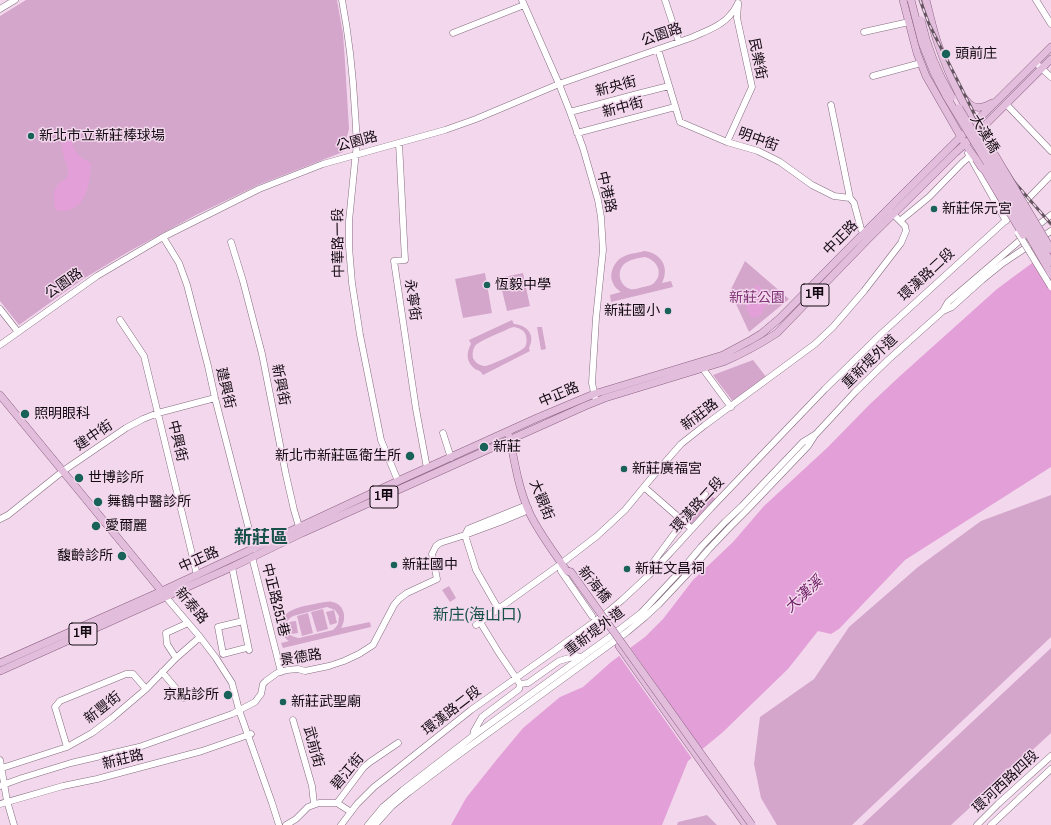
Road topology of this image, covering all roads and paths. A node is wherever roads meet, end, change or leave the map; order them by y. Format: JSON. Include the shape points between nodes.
{"nodes":[{"id":1,"x":15,"y":0,"type":"edge"},
{"id":2,"x":342,"y":0,"type":"edge"},
{"id":3,"x":666,"y":0,"type":"edge"},
{"id":4,"x":903,"y":0,"type":"edge"},
{"id":5,"x":911,"y":0,"type":"edge"},
{"id":6,"x":916,"y":0,"type":"edge"},
{"id":7,"x":926,"y":0,"type":"edge"},
{"id":8,"x":1036,"y":0,"type":"edge"},
{"id":9,"x":523,"y":2,"type":"edge"},
{"id":10,"x":739,"y":2,"type":"edge"},
{"id":11,"x":0,"y":9,"type":"edge"},
{"id":12,"x":909,"y":22,"type":"junction"},
{"id":13,"x":1051,"y":24,"type":"edge"},
{"id":14,"x":864,"y":32,"type":"dead end"},
{"id":15,"x":453,"y":33,"type":"dead end"},
{"id":16,"x":679,"y":42,"type":"junction"},
{"id":17,"x":1051,"y":47,"type":"edge"},
{"id":18,"x":658,"y":49,"type":"junction"},
{"id":19,"x":1051,"y":59,"type":"edge"},
{"id":20,"x":1036,"y":62,"type":"junction"},
{"id":21,"x":921,"y":63,"type":"junction"},
{"id":22,"x":948,"y":68,"type":"junction"},
{"id":23,"x":1042,"y":68,"type":"junction"},
{"id":24,"x":873,"y":76,"type":"dead end"},
{"id":25,"x":951,"y":76,"type":"junction"},
{"id":26,"x":1051,"y":77,"type":"edge"},
{"id":27,"x":559,"y":84,"type":"junction"},
{"id":28,"x":669,"y":86,"type":"junction"},
{"id":29,"x":932,"y":88,"type":"junction"},
{"id":30,"x":959,"y":93,"type":"junction"},
{"id":31,"x":996,"y":102,"type":"junction"},
{"id":32,"x":1006,"y":104,"type":"junction"},
{"id":33,"x":831,"y":105,"type":"dead end"},
{"id":34,"x":942,"y":105,"type":"junction"},
{"id":35,"x":675,"y":107,"type":"junction"},
{"id":36,"x":570,"y":112,"type":"junction"},
{"id":37,"x":974,"y":123,"type":"junction"},
{"id":38,"x":979,"y":130,"type":"junction"},
{"id":39,"x":577,"y":133,"type":"junction"},
{"id":40,"x":960,"y":136,"type":"junction"},
{"id":41,"x":727,"y":142,"type":"junction"},
{"id":42,"x":399,"y":143,"type":"junction"},
{"id":43,"x":965,"y":144,"type":"junction"},
{"id":44,"x":1051,"y":151,"type":"edge"},
{"id":45,"x":356,"y":154,"type":"junction"},
{"id":46,"x":973,"y":158,"type":"junction"},
{"id":47,"x":981,"y":167,"type":"junction"},
{"id":48,"x":1051,"y":175,"type":"edge"},
{"id":49,"x":850,"y":198,"type":"junction"},
{"id":50,"x":1026,"y":201,"type":"junction"},
{"id":51,"x":891,"y":212,"type":"junction"},
{"id":52,"x":1051,"y":215,"type":"edge"},
{"id":53,"x":901,"y":220,"type":"junction"},
{"id":54,"x":1006,"y":221,"type":"junction"},
{"id":55,"x":1051,"y":231,"type":"edge"},
{"id":56,"x":163,"y":237,"type":"junction"},
{"id":57,"x":866,"y":237,"type":"junction"},
{"id":58,"x":231,"y":242,"type":"dead end"},
{"id":59,"x":1051,"y":249,"type":"edge"},
{"id":60,"x":1051,"y":262,"type":"edge"},
{"id":61,"x":1051,"y":274,"type":"edge"},
{"id":62,"x":1051,"y":277,"type":"edge"},
{"id":63,"x":1051,"y":287,"type":"edge"},
{"id":64,"x":0,"y":309,"type":"edge"},
{"id":65,"x":943,"y":311,"type":"junction"},
{"id":66,"x":120,"y":320,"type":"dead end"},
{"id":67,"x":18,"y":332,"type":"junction"},
{"id":68,"x":0,"y":345,"type":"edge"},
{"id":69,"x":703,"y":369,"type":"junction"},
{"id":70,"x":0,"y":395,"type":"edge"},
{"id":71,"x":214,"y":398,"type":"junction"},
{"id":72,"x":595,"y":398,"type":"junction"},
{"id":73,"x":731,"y":407,"type":"junction"},
{"id":74,"x":158,"y":412,"type":"junction"},
{"id":75,"x":507,"y":432,"type":"junction"},
{"id":76,"x":443,"y":433,"type":"dead end"},
{"id":77,"x":816,"y":434,"type":"junction"},
{"id":78,"x":510,"y":439,"type":"junction"},
{"id":79,"x":451,"y":458,"type":"junction"},
{"id":80,"x":427,"y":468,"type":"junction"},
{"id":81,"x":63,"y":471,"type":"junction"},
{"id":82,"x":398,"y":481,"type":"junction"},
{"id":83,"x":644,"y":487,"type":"junction"},
{"id":84,"x":704,"y":494,"type":"dead end"},
{"id":85,"x":528,"y":508,"type":"junction"},
{"id":86,"x":0,"y":519,"type":"edge"},
{"id":87,"x":683,"y":521,"type":"junction"},
{"id":88,"x":692,"y":529,"type":"junction"},
{"id":89,"x":301,"y":530,"type":"junction"},
{"id":90,"x":466,"y":535,"type":"junction"},
{"id":91,"x":254,"y":549,"type":"junction"},
{"id":92,"x":252,"y":557,"type":"junction"},
{"id":93,"x":562,"y":564,"type":"junction"},
{"id":94,"x":232,"y":567,"type":"junction"},
{"id":95,"x":567,"y":571,"type":"junction"},
{"id":96,"x":197,"y":575,"type":"junction"},
{"id":97,"x":649,"y":575,"type":"junction"},
{"id":98,"x":164,"y":594,"type":"junction"},
{"id":99,"x":602,"y":609,"type":"dead end"},
{"id":100,"x":499,"y":610,"type":"junction"},
{"id":101,"x":592,"y":616,"type":"dead end"},
{"id":102,"x":243,"y":621,"type":"junction"},
{"id":103,"x":188,"y":623,"type":"junction"},
{"id":104,"x":200,"y":637,"type":"junction"},
{"id":105,"x":582,"y":657,"type":"junction"},
{"id":106,"x":176,"y":658,"type":"junction"},
{"id":107,"x":0,"y":663,"type":"edge"},
{"id":108,"x":0,"y":671,"type":"edge"},
{"id":109,"x":162,"y":672,"type":"junction"},
{"id":110,"x":281,"y":672,"type":"junction"},
{"id":111,"x":518,"y":681,"type":"junction"},
{"id":112,"x":146,"y":689,"type":"junction"},
{"id":113,"x":184,"y":698,"type":"dead end"},
{"id":114,"x":239,"y":710,"type":"junction"},
{"id":115,"x":294,"y":720,"type":"dead end"},
{"id":116,"x":250,"y":735,"type":"junction"},
{"id":117,"x":473,"y":736,"type":"junction"},
{"id":118,"x":398,"y":743,"type":"dead end"},
{"id":119,"x":67,"y":747,"type":"junction"},
{"id":120,"x":1051,"y":756,"type":"edge"},
{"id":121,"x":0,"y":760,"type":"edge"},
{"id":122,"x":2,"y":768,"type":"junction"},
{"id":123,"x":1051,"y":769,"type":"edge"},
{"id":124,"x":2,"y":785,"type":"edge"},
{"id":125,"x":7,"y":801,"type":"junction"},
{"id":126,"x":337,"y":803,"type":"junction"},
{"id":127,"x":0,"y":804,"type":"edge"},
{"id":128,"x":314,"y":804,"type":"junction"},
{"id":129,"x":351,"y":812,"type":"junction"},
{"id":130,"x":14,"y":825,"type":"edge"},
{"id":131,"x":279,"y":825,"type":"edge"},
{"id":132,"x":286,"y":825,"type":"edge"},
{"id":133,"x":341,"y":825,"type":"edge"},
{"id":134,"x":368,"y":825,"type":"edge"},
{"id":135,"x":375,"y":825,"type":"edge"},
{"id":136,"x":746,"y":825,"type":"edge"},
{"id":137,"x":752,"y":825,"type":"edge"},
{"id":138,"x":978,"y":825,"type":"edge"},
{"id":139,"x":991,"y":825,"type":"edge"}],
"edges":[{"from":1,"to":11,"type":"street"},
{"from":2,"to":45,"type":"street","name":"中華路一段","via":[[352,71]]},
{"from":3,"to":16,"type":"street"},
{"from":4,"to":12,"type":"main road"},
{"from":5,"to":61,"type":"main road","name":"大漢橋","bridge":true,"via":[[922,43],[934,73]]},
{"from":6,"to":60,"type":"main road","name":"大漢橋","bridge":true,"via":[[937,67]]},
{"from":7,"to":22,"type":"main road"},
{"from":8,"to":13,"type":"street"},
{"from":9,"to":15,"type":"street"},
{"from":9,"to":27,"type":"street","name":"中港路"},
{"from":10,"to":16,"type":"street","name":"公園路","via":[[723,22]]},
{"from":10,"to":41,"type":"street","name":"民樂街","via":[[737,18],[752,86]]},
{"from":12,"to":14,"type":"street"},
{"from":12,"to":21,"type":"main road"},
{"from":16,"to":18,"type":"street","name":"公園路"},
{"from":17,"to":20,"type":"main road","name":"中正路","number":"1甲"},
{"from":18,"to":27,"type":"street","name":"公園路"},
{"from":18,"to":28,"type":"street","name":"明中街"},
{"from":19,"to":23,"type":"main road","name":"中正路","number":"1甲"},
{"from":20,"to":23,"type":"street"},
{"from":20,"to":31,"type":"main road","name":"中正路","number":"1甲"},
{"from":21,"to":24,"type":"street"},
{"from":21,"to":29,"type":"main road"},
{"from":22,"to":25,"type":"main road"},
{"from":22,"to":31,"type":"main road","via":[[969,104],[981,107]]},
{"from":23,"to":26,"type":"street"},
{"from":23,"to":32,"type":"main road","name":"中正路","number":"1甲"},
{"from":25,"to":29,"type":"main road"},
{"from":25,"to":30,"type":"main road"},
{"from":27,"to":36,"type":"street","name":"中港路"},
{"from":27,"to":42,"type":"street","name":"公園路","via":[[476,119]]},
{"from":28,"to":35,"type":"street","name":"明中街"},
{"from":28,"to":36,"type":"street","name":"新央街"},
{"from":29,"to":34,"type":"main road"},
{"from":30,"to":34,"type":"main road"},
{"from":30,"to":37,"type":"main road"},
{"from":31,"to":37,"type":"main road","name":"中正路","number":"1甲"},
{"from":32,"to":38,"type":"main road","name":"中正路","number":"1甲"},
{"from":32,"to":44,"type":"street"},
{"from":33,"to":49,"type":"street"},
{"from":34,"to":40,"type":"main road"},
{"from":35,"to":39,"type":"street","name":"新中街"},
{"from":35,"to":41,"type":"street","name":"明中街","via":[[680,122]]},
{"from":36,"to":39,"type":"street","name":"中港路"},
{"from":37,"to":38,"type":"main road"},
{"from":37,"to":40,"type":"main road","name":"中正路","number":"1甲"},
{"from":38,"to":43,"type":"main road","name":"中正路","number":"1甲"},
{"from":38,"to":50,"type":"street"},
{"from":38,"to":59,"type":"main road","bridge":true},
{"from":39,"to":72,"type":"street","name":"中港路","via":[[596,191],[603,250],[592,382]]},
{"from":40,"to":43,"type":"main road"},
{"from":40,"to":51,"type":"main road","name":"中正路","number":"1甲"},
{"from":41,"to":49,"type":"street","name":"明中街","via":[[758,151],[780,162],[812,185],[834,196]]},
{"from":42,"to":45,"type":"street","name":"公園路"},
{"from":42,"to":80,"type":"street","name":"永寧街","via":[[405,260],[394,262]]},
{"from":43,"to":46,"type":"main road"},
{"from":43,"to":51,"type":"main road","name":"中正路","number":"1甲"},
{"from":45,"to":56,"type":"street","name":"公園路","via":[[259,189]]},
{"from":45,"to":82,"type":"street","name":"中華路一段","via":[[348,242],[352,283],[380,440]]},
{"from":46,"to":47,"type":"main road","bridge":true},
{"from":46,"to":53,"type":"street","via":[[962,162],[929,197]]},
{"from":46,"to":54,"type":"street"},
{"from":47,"to":62,"type":"main road","bridge":true,"via":[[1044,270]]},
{"from":47,"to":63,"type":"street","bridge":true},
{"from":48,"to":50,"type":"street","name":"環漢路二段"},
{"from":49,"to":57,"type":"street"},
{"from":50,"to":54,"type":"street","name":"環漢路二段"},
{"from":51,"to":53,"type":"street"},
{"from":51,"to":57,"type":"main road","name":"中正路","number":"1甲"},
{"from":52,"to":65,"type":"street","name":"重新堤外道","via":[[1012,245],[948,302]]},
{"from":53,"to":73,"type":"street","name":"新莊路","via":[[906,230],[901,243],[833,327]]},
{"from":54,"to":88,"type":"street","name":"環漢路二段","via":[[882,333]]},
{"from":55,"to":65,"type":"street","name":"重新堤外道","via":[[1004,263],[952,307]]},
{"from":56,"to":67,"type":"street","name":"公園路","via":[[97,276]]},
{"from":56,"to":71,"type":"street","name":"建興街","via":[[179,264],[187,285]]},
{"from":57,"to":69,"type":"main road","name":"中正路","number":"1甲","via":[[777,333],[742,355]]},
{"from":57,"to":72,"type":"main road","name":"中正路","number":"1甲","via":[[762,334],[723,355]]},
{"from":58,"to":89,"type":"street","name":"新興街","via":[[263,360],[286,475]]},
{"from":64,"to":67,"type":"street"},
{"from":65,"to":77,"type":"street","name":"重新堤外道","via":[[888,360]]},
{"from":66,"to":74,"type":"street","name":"中興街","via":[[144,356]]},
{"from":67,"to":68,"type":"street","name":"公園路"},
{"from":69,"to":72,"type":"main road","name":"中正路","number":"1甲"},
{"from":69,"to":73,"type":"street"},
{"from":70,"to":81,"type":"main road","name":"新泰路"},
{"from":71,"to":74,"type":"street","name":"建中街"},
{"from":71,"to":91,"type":"street","name":"建興街"},
{"from":72,"to":75,"type":"main road","name":"中正路","number":"1甲"},
{"from":72,"to":78,"type":"main road","name":"中正路","number":"1甲"},
{"from":73,"to":83,"type":"street","name":"新莊路","via":[[681,444]]},
{"from":74,"to":81,"type":"street","name":"建中街","via":[[126,428]]},
{"from":74,"to":96,"type":"street","name":"中興街"},
{"from":75,"to":78,"type":"main road","name":"大觀街"},
{"from":75,"to":79,"type":"main road","name":"中正路","number":"1甲"},
{"from":76,"to":79,"type":"street"},
{"from":77,"to":105,"type":"street","name":"重新堤外道","via":[[803,442],[641,612]]},
{"from":77,"to":135,"type":"street","name":"重新堤外道","via":[[808,446],[645,617],[409,792]]},
{"from":78,"to":85,"type":"main road","name":"大觀街"},
{"from":78,"to":89,"type":"main road","name":"中正路","number":"1甲"},
{"from":79,"to":80,"type":"main road","name":"中正路","number":"1甲"},
{"from":80,"to":82,"type":"main road","name":"中正路","number":"1甲"},
{"from":81,"to":86,"type":"street","name":"建中街"},
{"from":81,"to":98,"type":"main road","name":"新泰路"},
{"from":82,"to":89,"type":"main road","name":"中正路","number":"1甲"},
{"from":83,"to":87,"type":"street"},
{"from":83,"to":93,"type":"street","name":"新莊路","via":[[625,510]]},
{"from":84,"to":87,"type":"street"},
{"from":85,"to":90,"type":"street","name":"景德路","via":[[524,512]]},
{"from":85,"to":93,"type":"main road","name":"大觀街","via":[[537,527]]},
{"from":87,"to":88,"type":"street"},
{"from":87,"to":97,"type":"street","via":[[646,572]]},
{"from":88,"to":97,"type":"street","name":"環漢路二段"},
{"from":89,"to":91,"type":"main road","name":"中正路","number":"1甲"},
{"from":89,"to":92,"type":"main road","name":"中正路","number":"1甲"},
{"from":90,"to":100,"type":"street","via":[[476,570]]},
{"from":90,"to":110,"type":"street","name":"景德路","via":[[436,546],[432,554],[437,579],[399,599],[373,645],[359,654],[328,666],[305,671],[298,669]]},
{"from":91,"to":96,"type":"main road","name":"中正路","number":"1甲"},
{"from":92,"to":94,"type":"main road","name":"中正路","number":"1甲"},
{"from":92,"to":110,"type":"street","name":"中正路251巷"},
{"from":93,"to":95,"type":"main road","name":"大觀街"},
{"from":93,"to":99,"type":"street","name":"大觀街","via":[[569,566]]},
{"from":93,"to":100,"type":"street","name":"新莊路"},
{"from":93,"to":101,"type":"street","name":"大觀街","via":[[561,571]]},
{"from":94,"to":98,"type":"main road","name":"中正路","number":"1甲"},
{"from":94,"to":102,"type":"street"},
{"from":95,"to":136,"type":"main road","name":"新海橋"},
{"from":95,"to":137,"type":"main road","name":"新海橋","bridge":true,"via":[[571,572]]},
{"from":96,"to":98,"type":"main road","name":"中正路","number":"1甲"},
{"from":97,"to":111,"type":"street","name":"環漢路二段","via":[[609,611]]},
{"from":98,"to":103,"type":"street","name":"新泰路"},
{"from":98,"to":107,"type":"main road","name":"中正路","number":"1甲"},
{"from":98,"to":108,"type":"main road","name":"中正路","number":"1甲"},
{"from":100,"to":111,"type":"street","name":"新莊路","via":[[478,624]]},
{"from":102,"to":102,"type":"street","via":[[248,649],[223,654],[218,627]]},
{"from":103,"to":104,"type":"street","name":"新泰路"},
{"from":103,"to":106,"type":"street","via":[[166,633],[167,644]]},
{"from":104,"to":106,"type":"street","name":"新豐街"},
{"from":104,"to":114,"type":"street","name":"新泰路","via":[[232,683]]},
{"from":105,"to":111,"type":"street","via":[[559,660],[528,683]]},
{"from":105,"to":117,"type":"street","name":"重新堤外道"},
{"from":106,"to":109,"type":"street","name":"新豐街"},
{"from":109,"to":112,"type":"street","name":"新豐街"},
{"from":109,"to":113,"type":"street"},
{"from":110,"to":114,"type":"street","name":"景德路","via":[[263,684],[255,702]]},
{"from":111,"to":117,"type":"street","via":[[519,689],[482,717]]},
{"from":111,"to":129,"type":"street","name":"環漢路二段","via":[[471,710],[374,787]]},
{"from":112,"to":119,"type":"street","name":"新豐街","via":[[92,733]]},
{"from":112,"to":119,"type":"street","via":[[133,674],[126,674],[60,701],[55,707]]},
{"from":114,"to":116,"type":"street","name":"新泰路"},
{"from":114,"to":124,"type":"street","name":"景德路","via":[[139,747],[70,763]]},
{"from":115,"to":128,"type":"street","name":"武前街","via":[[312,786]]},
{"from":116,"to":125,"type":"street","name":"新莊路","via":[[189,755]]},
{"from":116,"to":131,"type":"street","name":"新泰路"},
{"from":117,"to":134,"type":"street","name":"重新堤外道","via":[[392,798]]},
{"from":118,"to":126,"type":"street","name":"碧江街","via":[[364,767]]},
{"from":119,"to":122,"type":"street","name":"新豐街"},
{"from":120,"to":138,"type":"street","name":"環河西路四段"},
{"from":121,"to":122,"type":"street"},
{"from":122,"to":124,"type":"street"},
{"from":123,"to":139,"type":"street","name":"環河西路四段"},
{"from":124,"to":125,"type":"street"},
{"from":125,"to":127,"type":"street","name":"新莊路"},
{"from":125,"to":130,"type":"street"},
{"from":126,"to":128,"type":"street"},
{"from":126,"to":129,"type":"street"},
{"from":128,"to":132,"type":"street"},
{"from":129,"to":133,"type":"street","name":"環漢路二段"}]}
